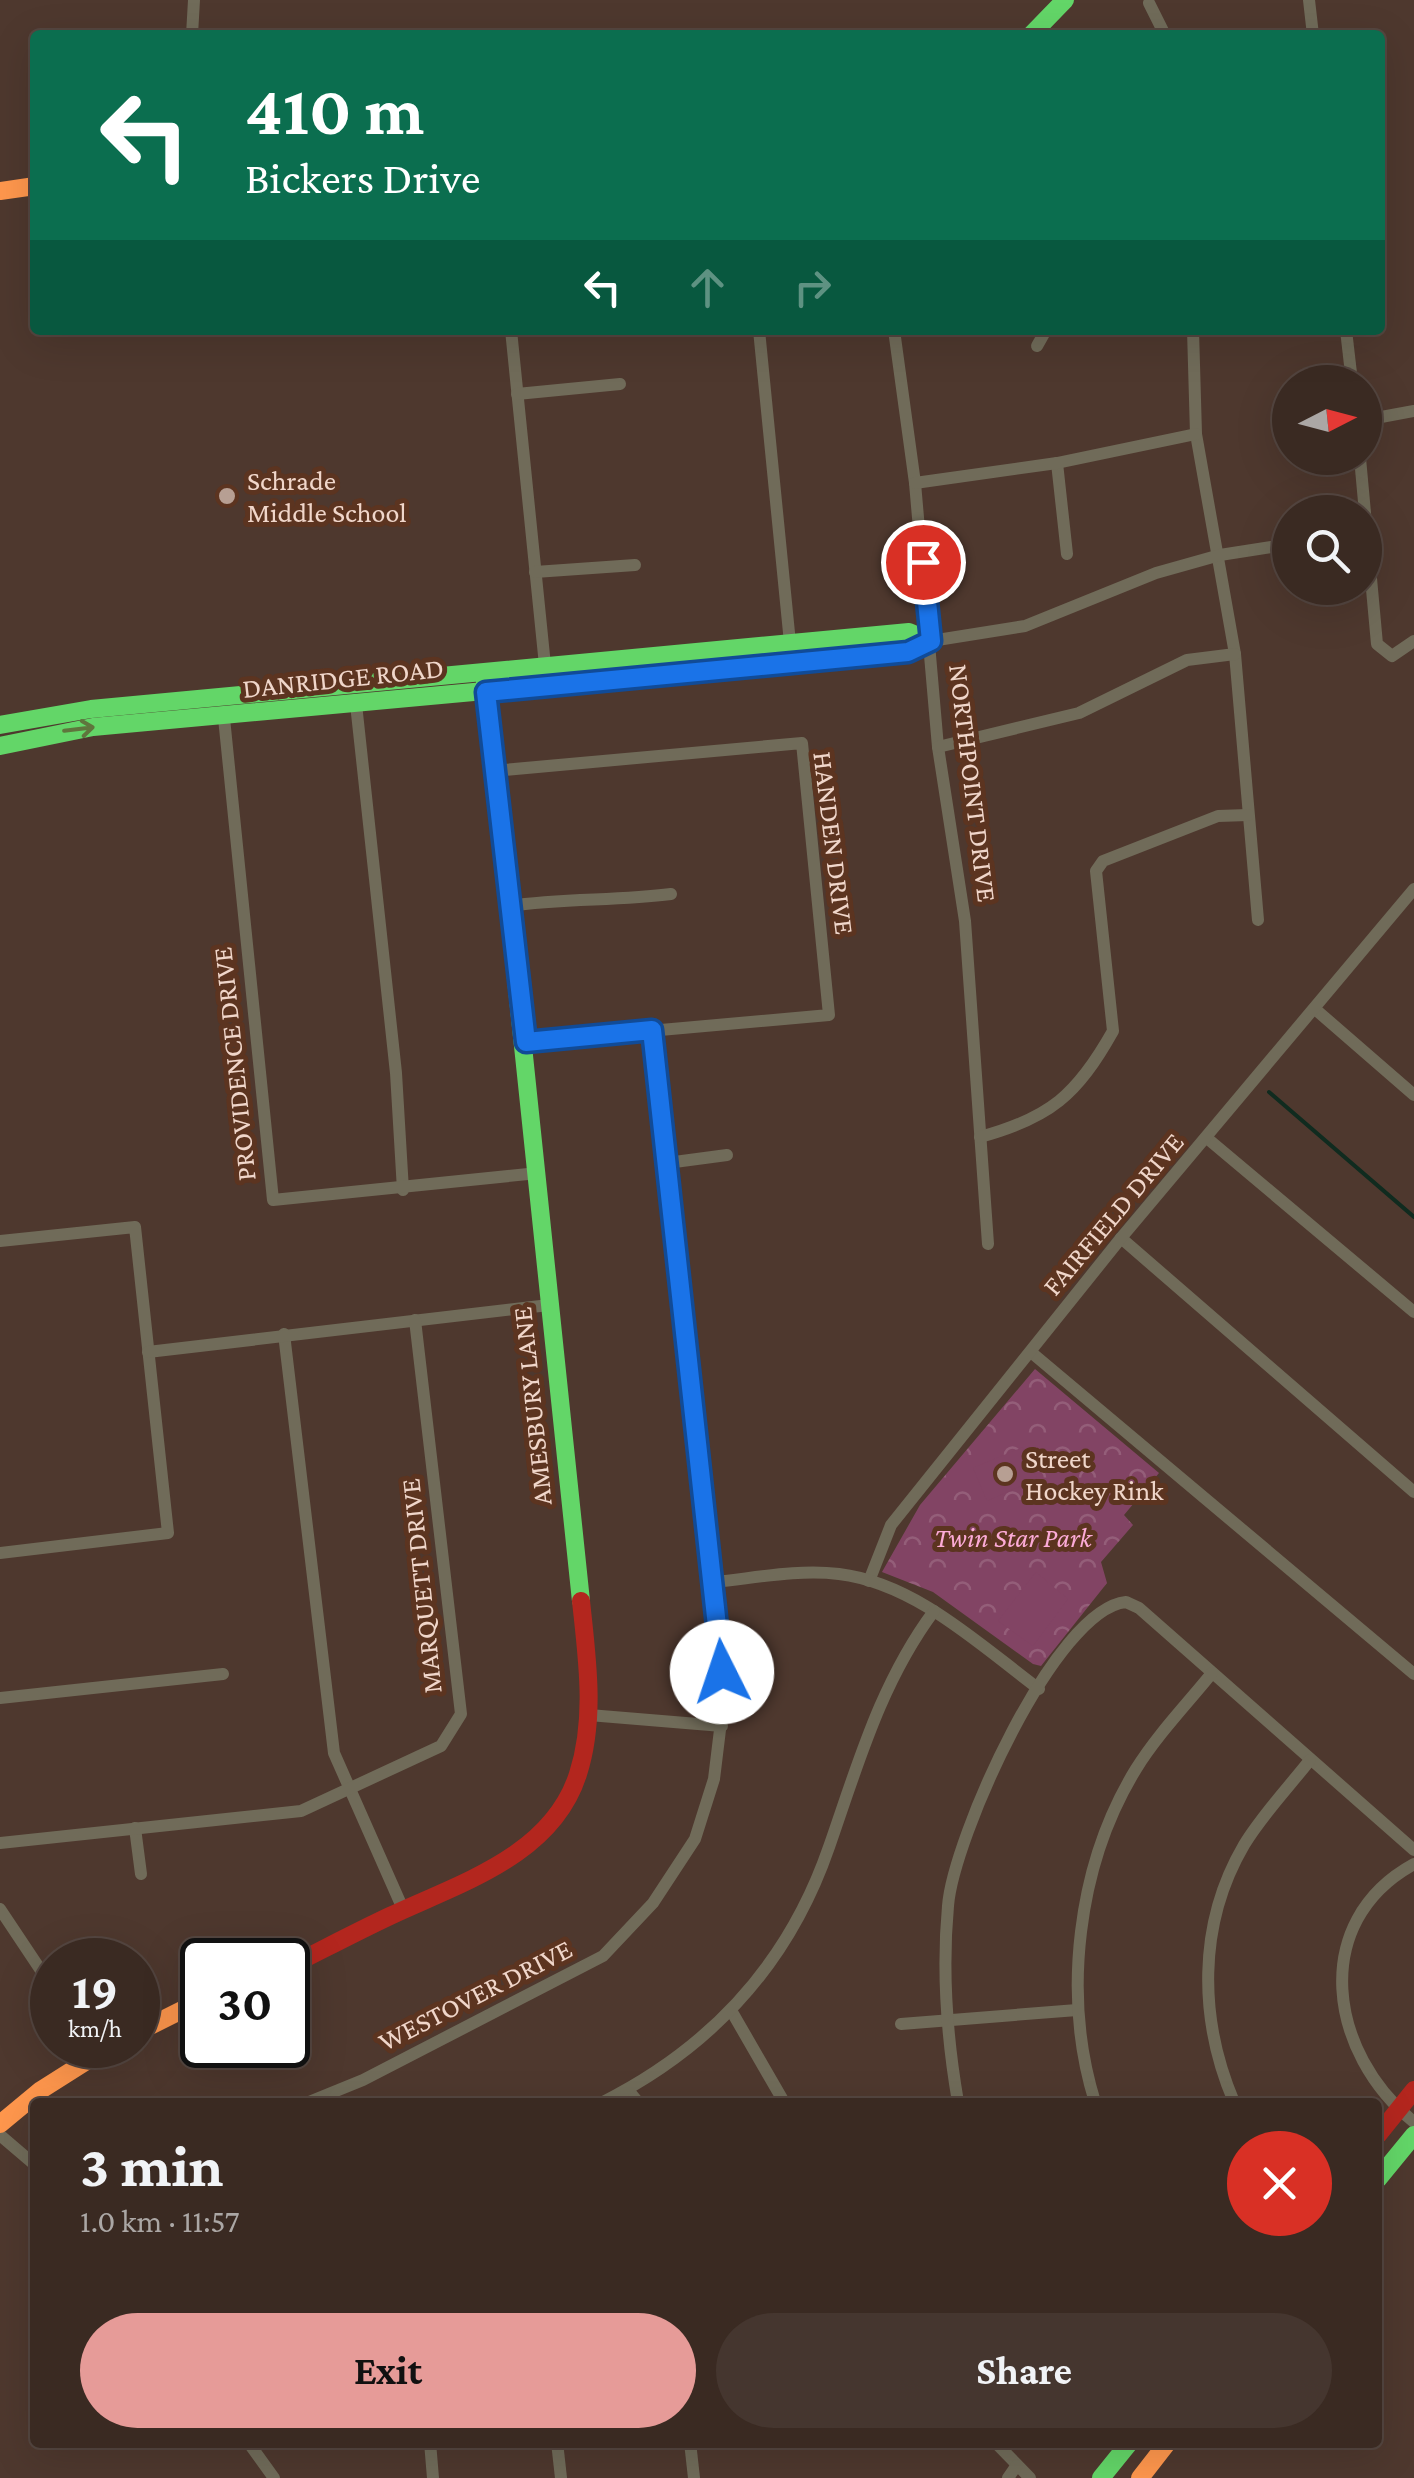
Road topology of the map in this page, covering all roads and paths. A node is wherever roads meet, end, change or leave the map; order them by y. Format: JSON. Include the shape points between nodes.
{"nodes":[{"id":1,"x":194,"y":0,"type":"edge"},
{"id":2,"x":1065,"y":0,"type":"edge"},
{"id":3,"x":1309,"y":0,"type":"edge"},
{"id":4,"x":1149,"y":4,"type":"dead end"},
{"id":5,"x":192,"y":30,"type":"edge"},
{"id":6,"x":1036,"y":30,"type":"edge"},
{"id":7,"x":1162,"y":30,"type":"edge"},
{"id":8,"x":1312,"y":30,"type":"edge"},
{"id":9,"x":30,"y":187,"type":"edge"},
{"id":10,"x":0,"y":192,"type":"edge"},
{"id":11,"x":511,"y":335,"type":"edge"},
{"id":12,"x":759,"y":335,"type":"edge"},
{"id":13,"x":895,"y":335,"type":"edge"},
{"id":14,"x":1043,"y":335,"type":"edge"},
{"id":15,"x":1192,"y":335,"type":"edge"},
{"id":16,"x":1347,"y":335,"type":"edge"},
{"id":17,"x":1037,"y":346,"type":"dead end"},
{"id":18,"x":1350,"y":365,"type":"edge"},
{"id":19,"x":620,"y":384,"type":"dead end"},
{"id":20,"x":517,"y":394,"type":"junction"},
{"id":21,"x":1414,"y":411,"type":"edge"},
{"id":22,"x":1382,"y":417,"type":"edge"},
{"id":23,"x":1196,"y":434,"type":"junction"},
{"id":24,"x":1058,"y":463,"type":"junction"},
{"id":25,"x":915,"y":483,"type":"junction"},
{"id":26,"x":1272,"y":547,"type":"edge"},
{"id":27,"x":1067,"y":554,"type":"dead end"},
{"id":28,"x":1220,"y":555,"type":"junction"},
{"id":29,"x":635,"y":565,"type":"dead end"},
{"id":30,"x":535,"y":572,"type":"junction"},
{"id":31,"x":1373,"y":605,"type":"edge"},
{"id":32,"x":931,"y":641,"type":"junction"},
{"id":33,"x":1414,"y":641,"type":"edge"},
{"id":34,"x":791,"y":654,"type":"junction"},
{"id":35,"x":1234,"y":654,"type":"junction"},
{"id":36,"x":546,"y":677,"type":"junction"},
{"id":37,"x":484,"y":682,"type":"junction"},
{"id":38,"x":356,"y":704,"type":"junction"},
{"id":39,"x":224,"y":718,"type":"junction"},
{"id":40,"x":0,"y":725,"type":"edge"},
{"id":41,"x":0,"y":746,"type":"edge"},
{"id":42,"x":938,"y":748,"type":"junction"},
{"id":43,"x":494,"y":772,"type":"junction"},
{"id":44,"x":1248,"y":815,"type":"junction"},
{"id":45,"x":1414,"y":889,"type":"edge"},
{"id":46,"x":672,"y":894,"type":"dead end"},
{"id":47,"x":509,"y":906,"type":"junction"},
{"id":48,"x":1400,"y":906,"type":"junction"},
{"id":49,"x":1414,"y":918,"type":"edge"},
{"id":50,"x":1258,"y":920,"type":"dead end"},
{"id":51,"x":1315,"y":1010,"type":"junction"},
{"id":52,"x":652,"y":1030,"type":"junction"},
{"id":53,"x":526,"y":1042,"type":"junction"},
{"id":54,"x":1414,"y":1095,"type":"edge"},
{"id":55,"x":980,"y":1138,"type":"junction"},
{"id":56,"x":1208,"y":1139,"type":"junction"},
{"id":57,"x":727,"y":1156,"type":"dead end"},
{"id":58,"x":667,"y":1163,"type":"junction"},
{"id":59,"x":538,"y":1173,"type":"junction"},
{"id":60,"x":403,"y":1190,"type":"junction"},
{"id":61,"x":1121,"y":1238,"type":"junction"},
{"id":62,"x":0,"y":1241,"type":"edge"},
{"id":63,"x":988,"y":1244,"type":"dead end"},
{"id":64,"x":549,"y":1305,"type":"junction"},
{"id":65,"x":1414,"y":1312,"type":"edge"},
{"id":66,"x":415,"y":1320,"type":"junction"},
{"id":67,"x":284,"y":1334,"type":"junction"},
{"id":68,"x":148,"y":1352,"type":"junction"},
{"id":69,"x":1032,"y":1354,"type":"junction"},
{"id":70,"x":1414,"y":1492,"type":"edge"},
{"id":71,"x":0,"y":1553,"type":"edge"},
{"id":72,"x":869,"y":1581,"type":"junction"},
{"id":73,"x":715,"y":1582,"type":"junction"},
{"id":74,"x":934,"y":1611,"type":"junction"},
{"id":75,"x":1212,"y":1673,"type":"junction"},
{"id":76,"x":223,"y":1674,"type":"dead end"},
{"id":77,"x":1414,"y":1674,"type":"edge"},
{"id":78,"x":1039,"y":1689,"type":"junction"},
{"id":79,"x":0,"y":1698,"type":"edge"},
{"id":80,"x":589,"y":1715,"type":"junction"},
{"id":81,"x":722,"y":1726,"type":"junction"},
{"id":82,"x":1310,"y":1760,"type":"junction"},
{"id":83,"x":348,"y":1792,"type":"junction"},
{"id":84,"x":136,"y":1828,"type":"junction"},
{"id":85,"x":0,"y":1842,"type":"edge"},
{"id":86,"x":1414,"y":1850,"type":"edge"},
{"id":87,"x":1414,"y":1864,"type":"edge"},
{"id":88,"x":141,"y":1874,"type":"dead end"},
{"id":89,"x":0,"y":1909,"type":"edge"},
{"id":90,"x":403,"y":1909,"type":"junction"},
{"id":91,"x":30,"y":1953,"type":"edge"},
{"id":92,"x":310,"y":1956,"type":"edge"},
{"id":93,"x":1077,"y":2010,"type":"junction"},
{"id":94,"x":732,"y":2012,"type":"junction"},
{"id":95,"x":946,"y":2018,"type":"junction"},
{"id":96,"x":901,"y":2024,"type":"dead end"},
{"id":97,"x":74,"y":2068,"type":"edge"},
{"id":98,"x":628,"y":2090,"type":"junction"},
{"id":99,"x":1414,"y":2090,"type":"edge"},
{"id":100,"x":34,"y":2098,"type":"edge"},
{"id":101,"x":319,"y":2098,"type":"edge"},
{"id":102,"x":612,"y":2098,"type":"edge"},
{"id":103,"x":635,"y":2098,"type":"edge"},
{"id":104,"x":782,"y":2098,"type":"edge"},
{"id":105,"x":957,"y":2098,"type":"edge"},
{"id":106,"x":1095,"y":2098,"type":"edge"},
{"id":107,"x":1233,"y":2098,"type":"edge"},
{"id":108,"x":30,"y":2101,"type":"edge"},
{"id":109,"x":1399,"y":2110,"type":"junction"},
{"id":110,"x":1414,"y":2122,"type":"edge"},
{"id":111,"x":0,"y":2124,"type":"edge"},
{"id":112,"x":1382,"y":2131,"type":"edge"},
{"id":113,"x":0,"y":2135,"type":"edge"},
{"id":114,"x":1414,"y":2135,"type":"edge"},
{"id":115,"x":30,"y":2160,"type":"edge"},
{"id":116,"x":1382,"y":2174,"type":"edge"},
{"id":117,"x":252,"y":2448,"type":"edge"},
{"id":118,"x":430,"y":2448,"type":"edge"},
{"id":119,"x":558,"y":2448,"type":"edge"},
{"id":120,"x":691,"y":2448,"type":"edge"},
{"id":121,"x":1000,"y":2448,"type":"edge"},
{"id":122,"x":1125,"y":2448,"type":"edge"},
{"id":123,"x":1163,"y":2448,"type":"edge"},
{"id":124,"x":1017,"y":2466,"type":"junction"},
{"id":125,"x":274,"y":2478,"type":"edge"},
{"id":126,"x":433,"y":2478,"type":"edge"},
{"id":127,"x":561,"y":2478,"type":"edge"},
{"id":128,"x":694,"y":2478,"type":"edge"},
{"id":129,"x":1008,"y":2478,"type":"edge"},
{"id":130,"x":1030,"y":2478,"type":"edge"},
{"id":131,"x":1101,"y":2478,"type":"edge"},
{"id":132,"x":1140,"y":2478,"type":"edge"}],
"edges":[{"from":1,"to":5,"type":"street"},
{"from":2,"to":6,"type":"street"},
{"from":3,"to":8,"type":"street"},
{"from":4,"to":7,"type":"street"},
{"from":9,"to":10,"type":"street"},
{"from":11,"to":20,"type":"street"},
{"from":12,"to":34,"type":"street"},
{"from":13,"to":25,"type":"street","name":"NORTHPOINT DRIVE"},
{"from":14,"to":17,"type":"street"},
{"from":15,"to":23,"type":"street"},
{"from":16,"to":18,"type":"street"},
{"from":19,"to":20,"type":"street"},
{"from":20,"to":30,"type":"street"},
{"from":21,"to":22,"type":"street"},
{"from":23,"to":24,"type":"street"},
{"from":23,"to":28,"type":"street"},
{"from":24,"to":25,"type":"street"},
{"from":24,"to":27,"type":"street"},
{"from":25,"to":32,"type":"street","name":"NORTHPOINT DRIVE"},
{"from":26,"to":28,"type":"street","name":"DANRIDGE ROAD"},
{"from":28,"to":32,"type":"street","name":"DANRIDGE ROAD","via":[[1025,626]]},
{"from":28,"to":35,"type":"street"},
{"from":29,"to":30,"type":"street"},
{"from":30,"to":36,"type":"street"},
{"from":31,"to":33,"type":"street","via":[[1382,652],[1397,655]]},
{"from":32,"to":34,"type":"street","name":"DANRIDGE ROAD","via":[[910,632]]},
{"from":32,"to":42,"type":"street","name":"NORTHPOINT DRIVE"},
{"from":34,"to":36,"type":"street","name":"DANRIDGE ROAD"},
{"from":35,"to":42,"type":"street","via":[[1187,660],[1079,713]]},
{"from":35,"to":44,"type":"street"},
{"from":36,"to":37,"type":"street","name":"DANRIDGE ROAD"},
{"from":37,"to":38,"type":"street","name":"DANRIDGE ROAD"},
{"from":37,"to":40,"type":"street","name":"DANRIDGE ROAD","via":[[65,712]]},
{"from":37,"to":43,"type":"street","name":"AMESBURY LANE"},
{"from":38,"to":39,"type":"street","name":"DANRIDGE ROAD"},
{"from":38,"to":60,"type":"street"},
{"from":41,"to":39,"type":"street","name":"DANRIDGE ROAD","one_way":true,"via":[[92,727]]},
{"from":39,"to":60,"type":"street","name":"PROVIDENCE DRIVE","via":[[273,1200]]},
{"from":42,"to":55,"type":"street","name":"NORTHPOINT DRIVE","via":[[965,922]]},
{"from":43,"to":47,"type":"street","name":"AMESBURY LANE"},
{"from":43,"to":52,"type":"street","name":"HANDEN DRIVE","via":[[802,743],[829,1015]]},
{"from":44,"to":50,"type":"street"},
{"from":44,"to":55,"type":"street","via":[[1218,816],[1103,861],[1096,871],[1113,1031],[1058,1105],[1031,1123]]},
{"from":45,"to":48,"type":"street","name":"FAIRFIELD DRIVE"},
{"from":46,"to":47,"type":"street"},
{"from":47,"to":53,"type":"street","name":"AMESBURY LANE"},
{"from":48,"to":49,"type":"street"},
{"from":48,"to":51,"type":"street","name":"FAIRFIELD DRIVE"},
{"from":51,"to":54,"type":"street"},
{"from":51,"to":56,"type":"street","name":"FAIRFIELD DRIVE"},
{"from":52,"to":53,"type":"street"},
{"from":52,"to":58,"type":"street","name":"WESTOVER DRIVE"},
{"from":53,"to":59,"type":"street","name":"AMESBURY LANE"},
{"from":55,"to":63,"type":"street","name":"NORTHPOINT DRIVE"},
{"from":56,"to":61,"type":"street","name":"FAIRFIELD DRIVE"},
{"from":56,"to":65,"type":"street"},
{"from":57,"to":58,"type":"street"},
{"from":58,"to":73,"type":"street","name":"WESTOVER DRIVE"},
{"from":59,"to":60,"type":"street","name":"PROVIDENCE DRIVE"},
{"from":59,"to":64,"type":"street","name":"AMESBURY LANE"},
{"from":61,"to":69,"type":"street","name":"FAIRFIELD DRIVE"},
{"from":61,"to":70,"type":"street"},
{"from":62,"to":68,"type":"street","via":[[135,1226]]},
{"from":64,"to":66,"type":"street"},
{"from":64,"to":80,"type":"street","name":"AMESBURY LANE"},
{"from":66,"to":67,"type":"street"},
{"from":66,"to":83,"type":"street","name":"MARQUETT DRIVE","via":[[460,1714],[440,1746]]},
{"from":67,"to":68,"type":"street"},
{"from":67,"to":83,"type":"street","via":[[332,1739]]},
{"from":68,"to":71,"type":"street","via":[[168,1532]]},
{"from":69,"to":72,"type":"street","name":"FAIRFIELD DRIVE","via":[[890,1525]]},
{"from":69,"to":77,"type":"street"},
{"from":72,"to":73,"type":"street","via":[[804,1572]]},
{"from":72,"to":74,"type":"street"},
{"from":73,"to":81,"type":"street","name":"WESTOVER DRIVE"},
{"from":74,"to":78,"type":"street"},
{"from":74,"to":94,"type":"street","via":[[880,1704],[817,1874],[770,1962]]},
{"from":75,"to":78,"type":"street","via":[[1126,1602],[1104,1607],[1077,1632]]},
{"from":75,"to":82,"type":"street"},
{"from":75,"to":93,"type":"street","via":[[1138,1766],[1110,1825],[1086,1906]]},
{"from":76,"to":79,"type":"street"},
{"from":78,"to":95,"type":"street","via":[[987,1780],[965,1839],[948,1902]]},
{"from":80,"to":81,"type":"street"},
{"from":80,"to":90,"type":"street","name":"AMESBURY LANE","via":[[584,1758],[546,1832],[507,1864]]},
{"from":81,"to":101,"type":"street","name":"WESTOVER DRIVE","via":[[695,1839],[653,1903],[603,1956]]},
{"from":82,"to":86,"type":"street"},
{"from":82,"to":107,"type":"street","via":[[1243,1846],[1210,1942],[1210,2033]]},
{"from":83,"to":84,"type":"street","name":"MARQUETT DRIVE","via":[[301,1812]]},
{"from":83,"to":90,"type":"street"},
{"from":84,"to":85,"type":"street","name":"MARQUETT DRIVE"},
{"from":84,"to":88,"type":"street"},
{"from":87,"to":109,"type":"street","via":[[1399,1869],[1376,1893],[1349,1941],[1342,1969],[1352,2044]]},
{"from":89,"to":91,"type":"street"},
{"from":90,"to":92,"type":"street","name":"AMESBURY LANE"},
{"from":93,"to":95,"type":"street"},
{"from":93,"to":106,"type":"street"},
{"from":94,"to":98,"type":"street","via":[[686,2053]]},
{"from":94,"to":104,"type":"street"},
{"from":95,"to":96,"type":"street"},
{"from":95,"to":105,"type":"street"},
{"from":97,"to":100,"type":"street"},
{"from":98,"to":102,"type":"street"},
{"from":98,"to":103,"type":"street"},
{"from":99,"to":109,"type":"street"},
{"from":108,"to":111,"type":"street"},
{"from":109,"to":110,"type":"street"},
{"from":109,"to":112,"type":"street"},
{"from":113,"to":115,"type":"street"},
{"from":114,"to":116,"type":"street"},
{"from":117,"to":125,"type":"street"},
{"from":118,"to":126,"type":"street"},
{"from":119,"to":127,"type":"street"},
{"from":120,"to":128,"type":"street"},
{"from":121,"to":124,"type":"street"},
{"from":122,"to":131,"type":"street"},
{"from":123,"to":132,"type":"street"},
{"from":124,"to":129,"type":"street"},
{"from":124,"to":130,"type":"street"}]}
